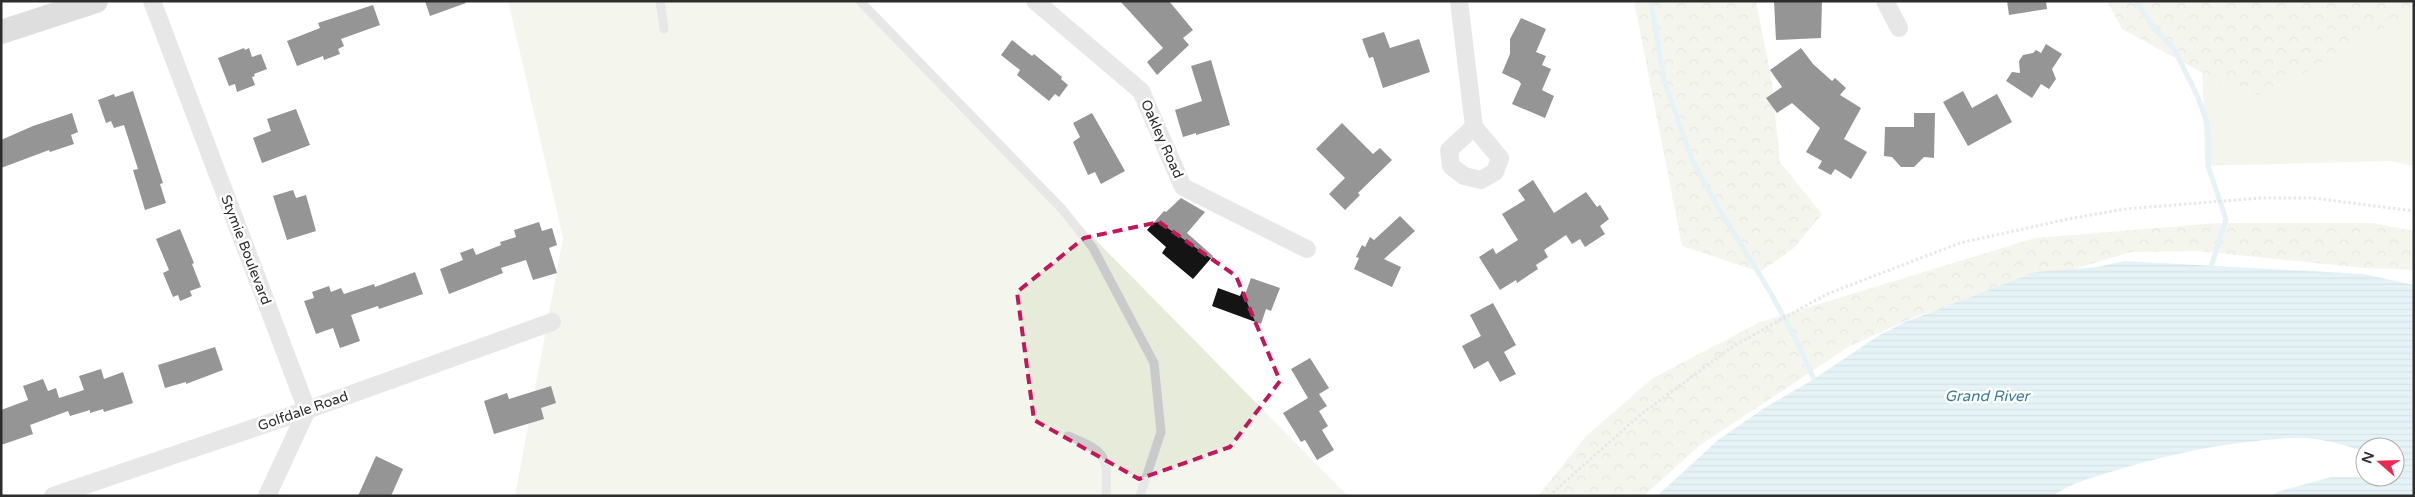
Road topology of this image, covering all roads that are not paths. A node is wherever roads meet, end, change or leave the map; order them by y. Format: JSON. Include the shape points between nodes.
{"nodes":[{"id":1,"x":96,"y":1,"type":"edge"},
{"id":2,"x":152,"y":1,"type":"edge"},
{"id":3,"x":660,"y":1,"type":"edge"},
{"id":4,"x":860,"y":1,"type":"edge"},
{"id":5,"x":1035,"y":1,"type":"edge"},
{"id":6,"x":1459,"y":1,"type":"edge"},
{"id":7,"x":1885,"y":1,"type":"edge"},
{"id":8,"x":664,"y":28,"type":"dead end"},
{"id":9,"x":1899,"y":28,"type":"dead end"},
{"id":10,"x":1,"y":32,"type":"edge"},
{"id":11,"x":1474,"y":127,"type":"dead end"},
{"id":12,"x":1307,"y":250,"type":"dead end"},
{"id":13,"x":552,"y":322,"type":"dead end"},
{"id":14,"x":307,"y":410,"type":"junction"},
{"id":15,"x":1068,"y":436,"type":"dead end"},
{"id":16,"x":53,"y":496,"type":"edge"},
{"id":17,"x":267,"y":496,"type":"edge"},
{"id":18,"x":1106,"y":496,"type":"edge"},
{"id":19,"x":1140,"y":496,"type":"edge"}],
"edges":[{"from":1,"to":10,"type":"street"},
{"from":2,"to":14,"type":"street","name":"Stymie Boulevard"},
{"from":3,"to":8,"type":"lane"},
{"from":4,"to":19,"type":"lane","via":[[1062,209],[1093,248],[1154,363],[1161,432]]},
{"from":5,"to":12,"type":"street","name":"Oakley Road","via":[[1141,91],[1183,187]]},
{"from":6,"to":11,"type":"street"},
{"from":7,"to":9,"type":"street"},
{"from":13,"to":14,"type":"street","name":"Golfdale Road"},
{"from":14,"to":16,"type":"street","name":"Golfdale Road"},
{"from":14,"to":17,"type":"street"},
{"from":15,"to":18,"type":"lane","via":[[1099,450],[1106,463]]}]}
